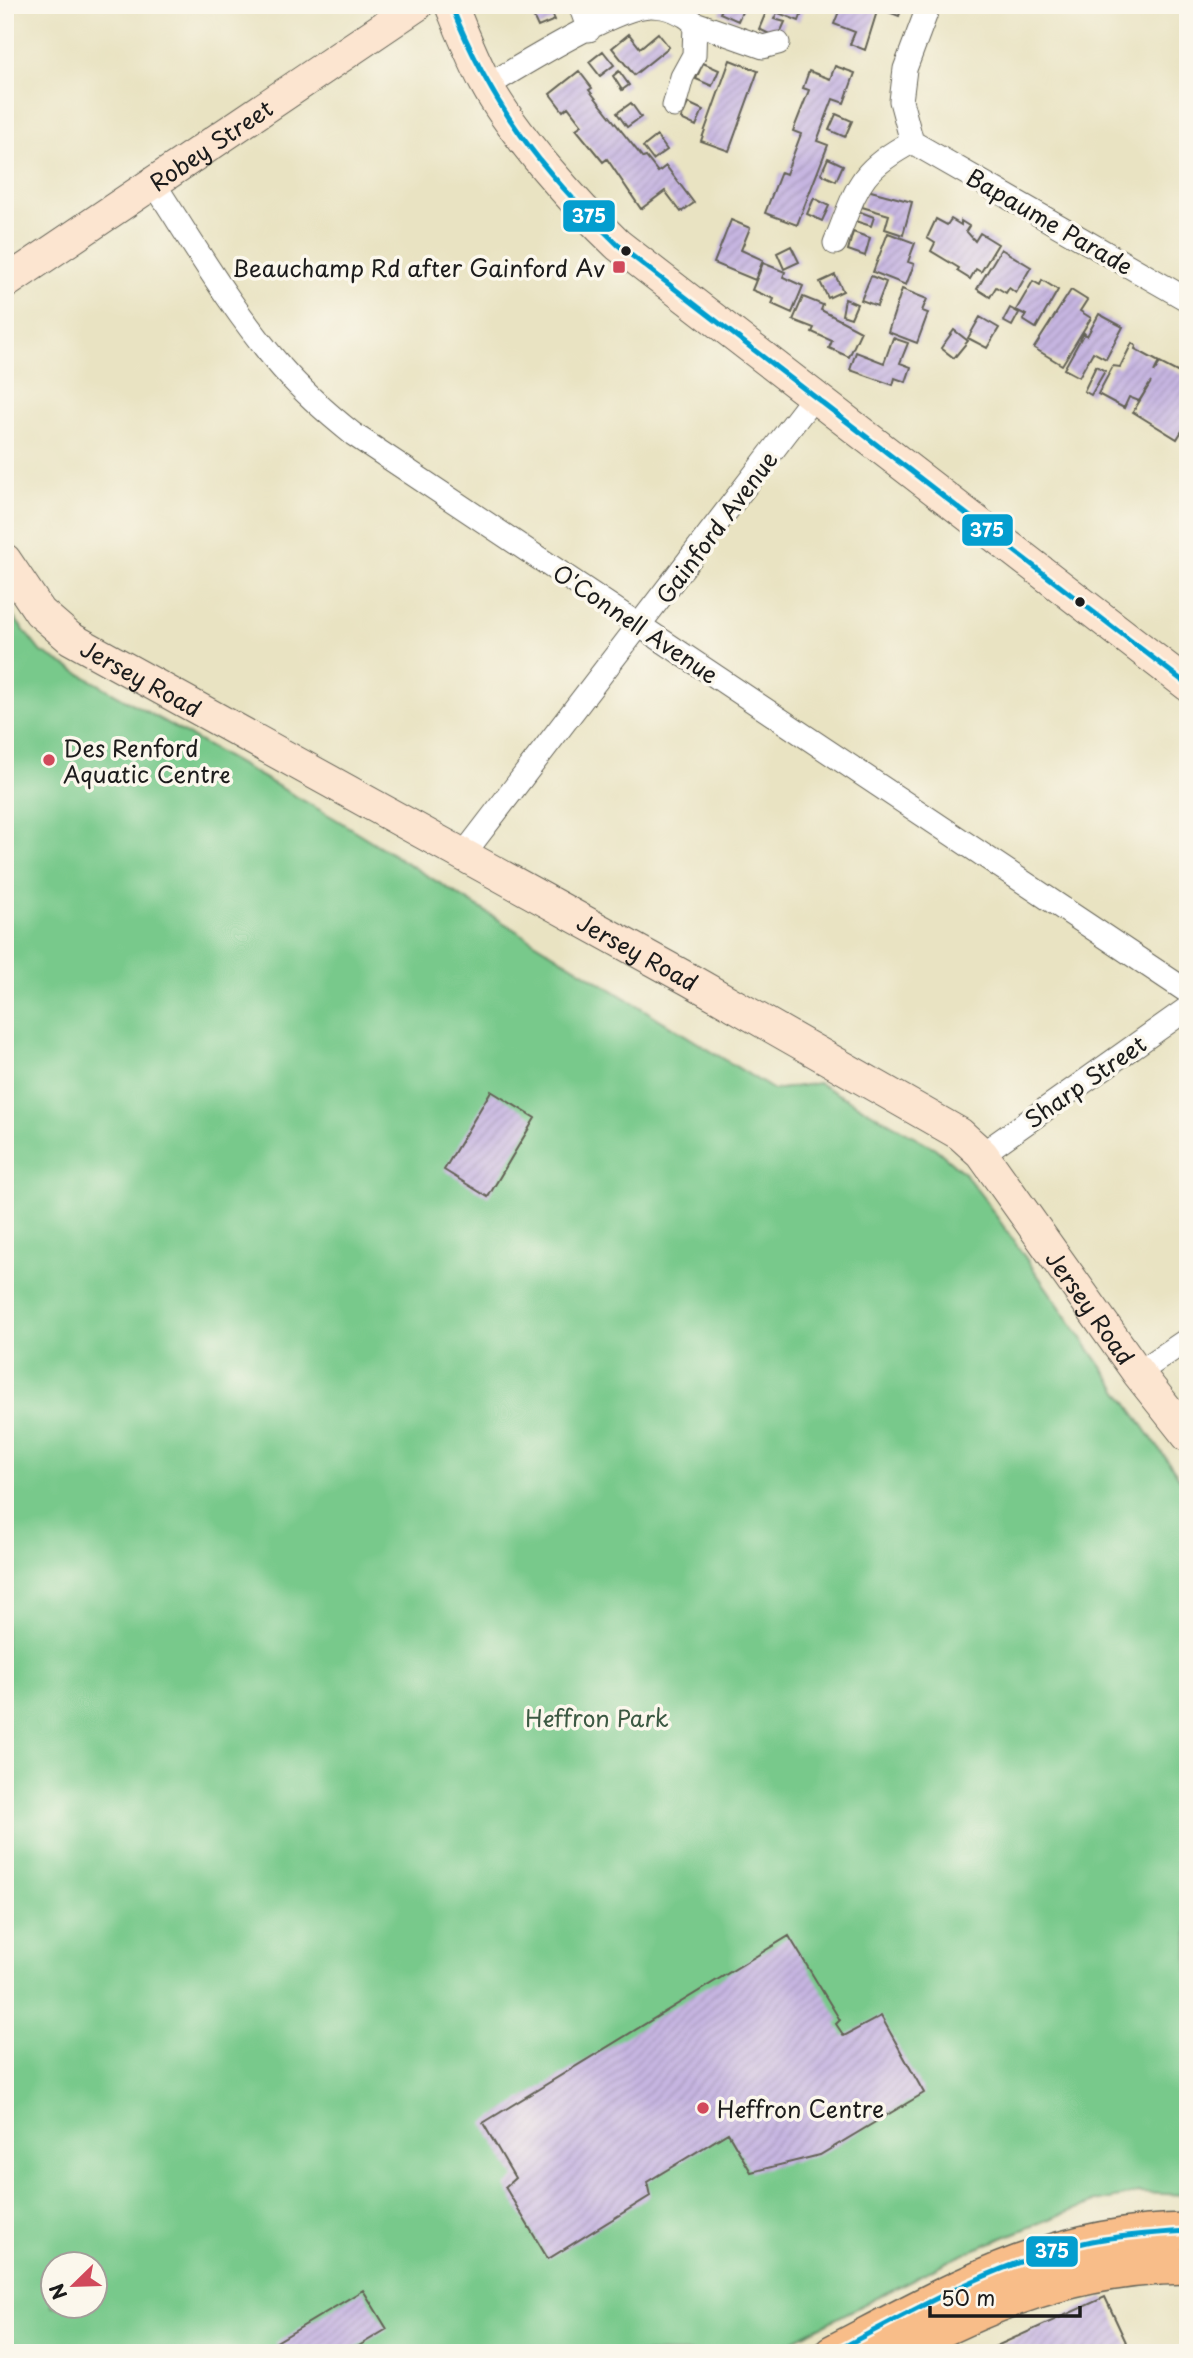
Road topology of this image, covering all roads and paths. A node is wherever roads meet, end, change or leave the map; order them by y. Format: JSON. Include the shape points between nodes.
{"nodes":[{"id":1,"x":417,"y":5,"type":"edge"},
{"id":2,"x":451,"y":5,"type":"edge"},
{"id":3,"x":580,"y":5,"type":"edge"},
{"id":4,"x":929,"y":5,"type":"edge"},
{"id":5,"x":695,"y":23,"type":"junction"},
{"id":6,"x":589,"y":30,"type":"junction"},
{"id":7,"x":778,"y":43,"type":"dead end"},
{"id":8,"x":487,"y":86,"type":"junction"},
{"id":9,"x":674,"y":106,"type":"dead end"},
{"id":10,"x":912,"y":142,"type":"junction"},
{"id":11,"x":153,"y":182,"type":"junction"},
{"id":12,"x":835,"y":243,"type":"dead end"},
{"id":13,"x":5,"y":283,"type":"edge"},
{"id":14,"x":1188,"y":300,"type":"edge"},
{"id":15,"x":814,"y":398,"type":"junction"},
{"id":16,"x":5,"y":560,"type":"edge"},
{"id":17,"x":640,"y":626,"type":"junction"},
{"id":18,"x":1188,"y":685,"type":"edge"},
{"id":19,"x":463,"y":855,"type":"junction"},
{"id":20,"x":1188,"y":992,"type":"edge"},
{"id":21,"x":1188,"y":1008,"type":"edge"},
{"id":22,"x":982,"y":1154,"type":"junction"},
{"id":23,"x":1188,"y":1339,"type":"edge"},
{"id":24,"x":1138,"y":1373,"type":"junction"},
{"id":25,"x":1188,"y":1436,"type":"edge"},
{"id":26,"x":1188,"y":2231,"type":"edge"},
{"id":27,"x":1188,"y":2266,"type":"edge"},
{"id":28,"x":832,"y":2353,"type":"edge"},
{"id":29,"x":894,"y":2353,"type":"edge"}],
"edges":[{"from":1,"to":11,"type":"street","name":"Robey Street"},
{"from":2,"to":8,"type":"street"},
{"from":3,"to":6,"type":"street"},
{"from":4,"to":10,"type":"street","via":[[905,69],[901,101]]},
{"from":5,"to":6,"type":"street","via":[[684,13],[648,6],[614,16]]},
{"from":5,"to":7,"type":"street","via":[[763,47]]},
{"from":5,"to":9,"type":"street","via":[[694,55]]},
{"from":6,"to":8,"type":"street"},
{"from":8,"to":15,"type":"street","via":[[594,222]]},
{"from":10,"to":12,"type":"street","via":[[889,154],[860,179]]},
{"from":10,"to":14,"type":"street","name":"Bapaume Parade"},
{"from":11,"to":13,"type":"street","name":"Robey Street"},
{"from":11,"to":17,"type":"street","name":"O'Connell Avenue","via":[[247,324],[317,404],[353,434]]},
{"from":15,"to":17,"type":"street","name":"Gainford Avenue"},
{"from":15,"to":18,"type":"street"},
{"from":16,"to":19,"type":"street","name":"Jersey Road","via":[[40,612],[70,638]]},
{"from":17,"to":19,"type":"street","name":"Gainford Avenue"},
{"from":17,"to":20,"type":"street","name":"O'Connell Avenue"},
{"from":19,"to":22,"type":"street","name":"Jersey Road","via":[[960,1134]]},
{"from":21,"to":22,"type":"street","name":"Sharp Street"},
{"from":22,"to":24,"type":"street","name":"Jersey Road"},
{"from":23,"to":24,"type":"street"},
{"from":24,"to":25,"type":"street","name":"Jersey Road"},
{"from":26,"to":28,"type":"main road","via":[[1118,2235],[1014,2262]]},
{"from":27,"to":29,"type":"main road","via":[[1124,2270],[1039,2288],[979,2310]]}]}
